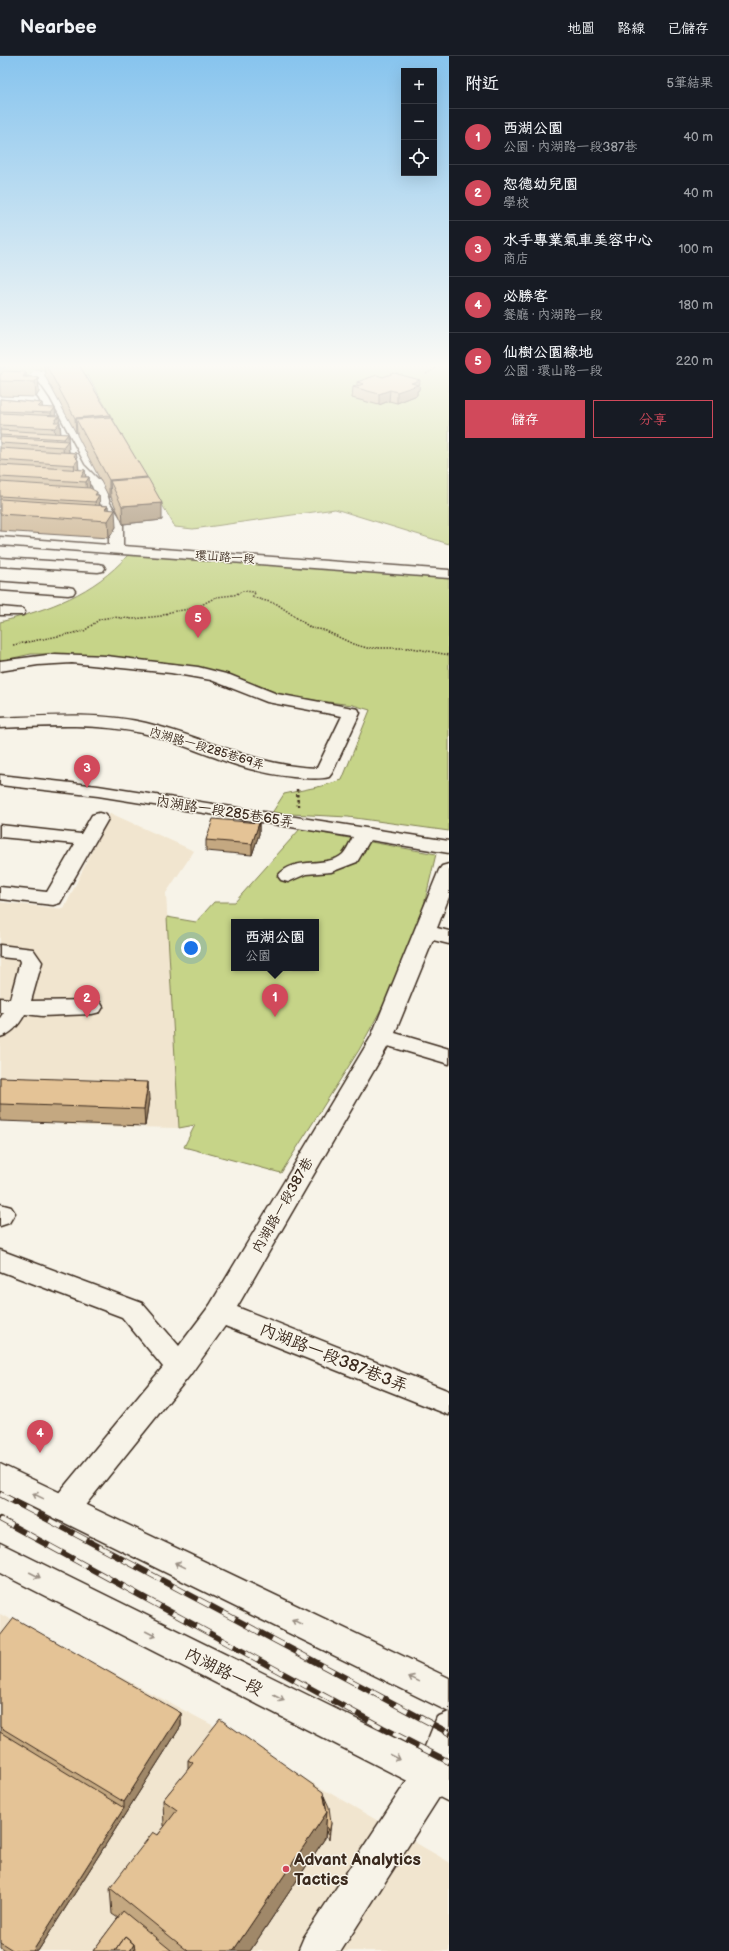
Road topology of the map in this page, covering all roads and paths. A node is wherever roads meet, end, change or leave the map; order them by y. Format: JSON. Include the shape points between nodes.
{"nodes":[{"id":1,"x":73,"y":453,"type":"edge"},
{"id":2,"x":64,"y":466,"type":"edge"},
{"id":3,"x":79,"y":467,"type":"junction"},
{"id":4,"x":76,"y":484,"type":"edge"},
{"id":5,"x":98,"y":485,"type":"junction"},
{"id":6,"x":88,"y":502,"type":"edge"},
{"id":7,"x":104,"y":503,"type":"junction"},
{"id":8,"x":101,"y":521,"type":"edge"},
{"id":9,"x":116,"y":522,"type":"junction"},
{"id":10,"x":0,"y":541,"type":"edge"},
{"id":11,"x":116,"y":548,"type":"junction"},
{"id":12,"x":0,"y":562,"type":"edge"},
{"id":13,"x":98,"y":568,"type":"dead end"},
{"id":14,"x":449,"y":574,"type":"edge"},
{"id":15,"x":0,"y":586,"type":"edge"},
{"id":16,"x":68,"y":591,"type":"dead end"},
{"id":17,"x":0,"y":610,"type":"edge"},
{"id":18,"x":18,"y":612,"type":"dead end"},
{"id":19,"x":28,"y":643,"type":"dead end"},
{"id":20,"x":449,"y":655,"type":"edge"},
{"id":21,"x":0,"y":666,"type":"edge"},
{"id":22,"x":0,"y":723,"type":"edge"},
{"id":23,"x":0,"y":780,"type":"edge"},
{"id":24,"x":99,"y":820,"type":"dead end"},
{"id":25,"x":0,"y":831,"type":"edge"},
{"id":26,"x":364,"y":834,"type":"junction"},
{"id":27,"x":87,"y":840,"type":"junction"},
{"id":28,"x":449,"y":847,"type":"edge"},
{"id":29,"x":449,"y":870,"type":"edge"},
{"id":30,"x":288,"y":876,"type":"dead end"},
{"id":31,"x":0,"y":893,"type":"edge"},
{"id":32,"x":426,"y":931,"type":"junction"},
{"id":33,"x":449,"y":938,"type":"edge"},
{"id":34,"x":0,"y":951,"type":"edge"},
{"id":35,"x":9,"y":1006,"type":"edge"},
{"id":36,"x":92,"y":1007,"type":"dead end"},
{"id":37,"x":0,"y":1030,"type":"edge"},
{"id":38,"x":382,"y":1037,"type":"junction"},
{"id":39,"x":449,"y":1057,"type":"edge"},
{"id":40,"x":0,"y":1213,"type":"edge"},
{"id":41,"x":0,"y":1217,"type":"edge"},
{"id":42,"x":0,"y":1260,"type":"edge"},
{"id":43,"x":220,"y":1312,"type":"junction"},
{"id":44,"x":180,"y":1367,"type":"junction"},
{"id":45,"x":449,"y":1403,"type":"edge"},
{"id":46,"x":0,"y":1477,"type":"edge"},
{"id":47,"x":64,"y":1509,"type":"junction"},
{"id":48,"x":0,"y":1557,"type":"edge"},
{"id":49,"x":449,"y":1696,"type":"edge"},
{"id":50,"x":449,"y":1730,"type":"edge"},
{"id":51,"x":440,"y":1780,"type":"edge"},
{"id":52,"x":318,"y":1951,"type":"edge"}],
"edges":[{"from":1,"to":3,"type":"street"},
{"from":2,"to":3,"type":"street"},
{"from":3,"to":5,"type":"street"},
{"from":4,"to":5,"type":"street"},
{"from":5,"to":7,"type":"street"},
{"from":6,"to":7,"type":"street"},
{"from":7,"to":9,"type":"street"},
{"from":8,"to":9,"type":"street"},
{"from":9,"to":11,"type":"street"},
{"from":10,"to":11,"type":"street","name":"環山路一段"},
{"from":11,"to":14,"type":"street","name":"環山路一段"},
{"from":12,"to":13,"type":"street"},
{"from":15,"to":16,"type":"street"},
{"from":17,"to":18,"type":"street"},
{"from":19,"to":20,"type":"path","via":[[84,631],[100,619],[161,616],[196,608],[216,597],[243,591],[255,592],[252,597],[277,604],[312,628],[324,630],[353,644],[367,648],[412,648]]},
{"from":21,"to":22,"type":"street","name":"內湖路一段285巷69弄","via":[[28,660],[85,658],[174,667],[217,676],[280,700],[328,706],[352,713],[323,773],[231,758],[164,732],[112,722]]},
{"from":23,"to":26,"type":"street","name":"內湖路一段285巷65弄","via":[[98,791]]},
{"from":24,"to":27,"type":"street"},
{"from":25,"to":27,"type":"street"},
{"from":26,"to":28,"type":"street","name":"內湖路一段285巷65弄"},
{"from":26,"to":30,"type":"street","via":[[350,858],[331,866],[302,868]]},
{"from":27,"to":31,"type":"street","via":[[53,899]]},
{"from":29,"to":32,"type":"street","name":"內湖路一段387巷"},
{"from":32,"to":33,"type":"street"},
{"from":32,"to":38,"type":"street","name":"內湖路一段387巷"},
{"from":34,"to":35,"type":"street","via":[[26,953],[31,962]]},
{"from":35,"to":36,"type":"street","via":[[42,1009]]},
{"from":35,"to":37,"type":"street","via":[[9,1024]]},
{"from":38,"to":39,"type":"street"},
{"from":38,"to":43,"type":"street","name":"內湖路一段387巷"},
{"from":40,"to":41,"type":"street"},
{"from":42,"to":44,"type":"street","via":[[132,1310]]},
{"from":43,"to":44,"type":"street","name":"內湖路一段387巷"},
{"from":43,"to":45,"type":"street","name":"內湖路一段387巷3弄"},
{"from":44,"to":47,"type":"street","name":"內湖路一段387巷"},
{"from":47,"to":46,"type":"street","one_way":true},
{"from":49,"to":47,"type":"street","one_way":true},
{"from":48,"to":51,"type":"street","name":"內湖路一段","one_way":true},
{"from":50,"to":51,"type":"street"},
{"from":51,"to":52,"type":"street"}]}
